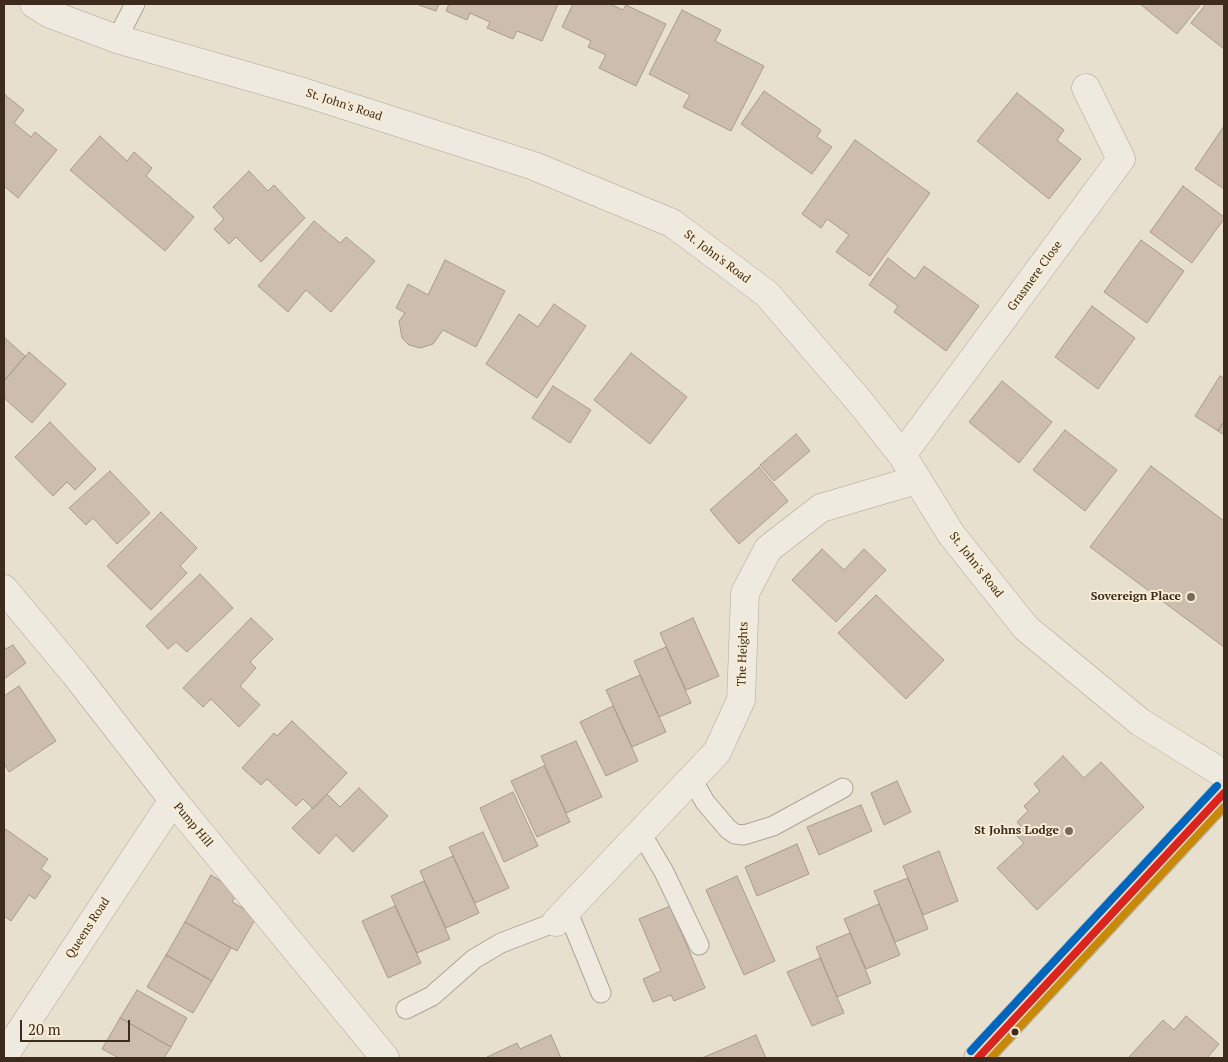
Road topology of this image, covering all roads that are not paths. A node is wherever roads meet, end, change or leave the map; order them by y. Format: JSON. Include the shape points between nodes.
{"nodes":[{"id":1,"x":34,"y":4,"type":"edge"},
{"id":2,"x":135,"y":4,"type":"edge"},
{"id":3,"x":117,"y":39,"type":"junction"},
{"id":4,"x":1086,"y":88,"type":"dead end"},
{"id":5,"x":902,"y":455,"type":"junction"},
{"id":6,"x":916,"y":480,"type":"junction"},
{"id":7,"x":4,"y":589,"type":"edge"},
{"id":8,"x":1224,"y":774,"type":"edge"},
{"id":9,"x":692,"y":779,"type":"junction"},
{"id":10,"x":843,"y":788,"type":"dead end"},
{"id":11,"x":1224,"y":793,"type":"edge"},
{"id":12,"x":173,"y":800,"type":"junction"},
{"id":13,"x":641,"y":833,"type":"junction"},
{"id":14,"x":562,"y":916,"type":"junction"},
{"id":15,"x":699,"y":945,"type":"dead end"},
{"id":16,"x":600,"y":993,"type":"dead end"},
{"id":17,"x":406,"y":1009,"type":"dead end"},
{"id":18,"x":4,"y":1056,"type":"edge"},
{"id":19,"x":385,"y":1058,"type":"edge"},
{"id":20,"x":978,"y":1058,"type":"edge"}],
"edges":[{"from":1,"to":3,"type":"street","name":"St. John's Road","via":[[50,14]]},
{"from":2,"to":3,"type":"lane"},
{"from":3,"to":5,"type":"street","name":"St. John's Road","via":[[303,92],[534,166],[672,223],[767,294]]},
{"from":4,"to":5,"type":"street","name":"Grasmere Close","via":[[1121,159]]},
{"from":5,"to":6,"type":"street","name":"St. John's Road"},
{"from":6,"to":8,"type":"street","name":"St. John's Road","via":[[951,534],[1026,628],[1140,722]]},
{"from":6,"to":9,"type":"street","name":"The Heights","via":[[821,508],[768,549],[745,593],[741,700],[717,752]]},
{"from":7,"to":12,"type":"street","name":"Pump Hill"},
{"from":9,"to":10,"type":"lane","via":[[705,802],[728,829],[744,835],[773,826]]},
{"from":9,"to":13,"type":"street","name":"The Heights"},
{"from":11,"to":20,"type":"main road"},
{"from":12,"to":18,"type":"street","name":"Queens Road"},
{"from":12,"to":19,"type":"street","name":"Pump Hill"},
{"from":13,"to":14,"type":"street","name":"The Heights"},
{"from":13,"to":15,"type":"lane"},
{"from":14,"to":16,"type":"lane"},
{"from":14,"to":17,"type":"lane","via":[[501,943],[474,959],[432,996]]}]}
